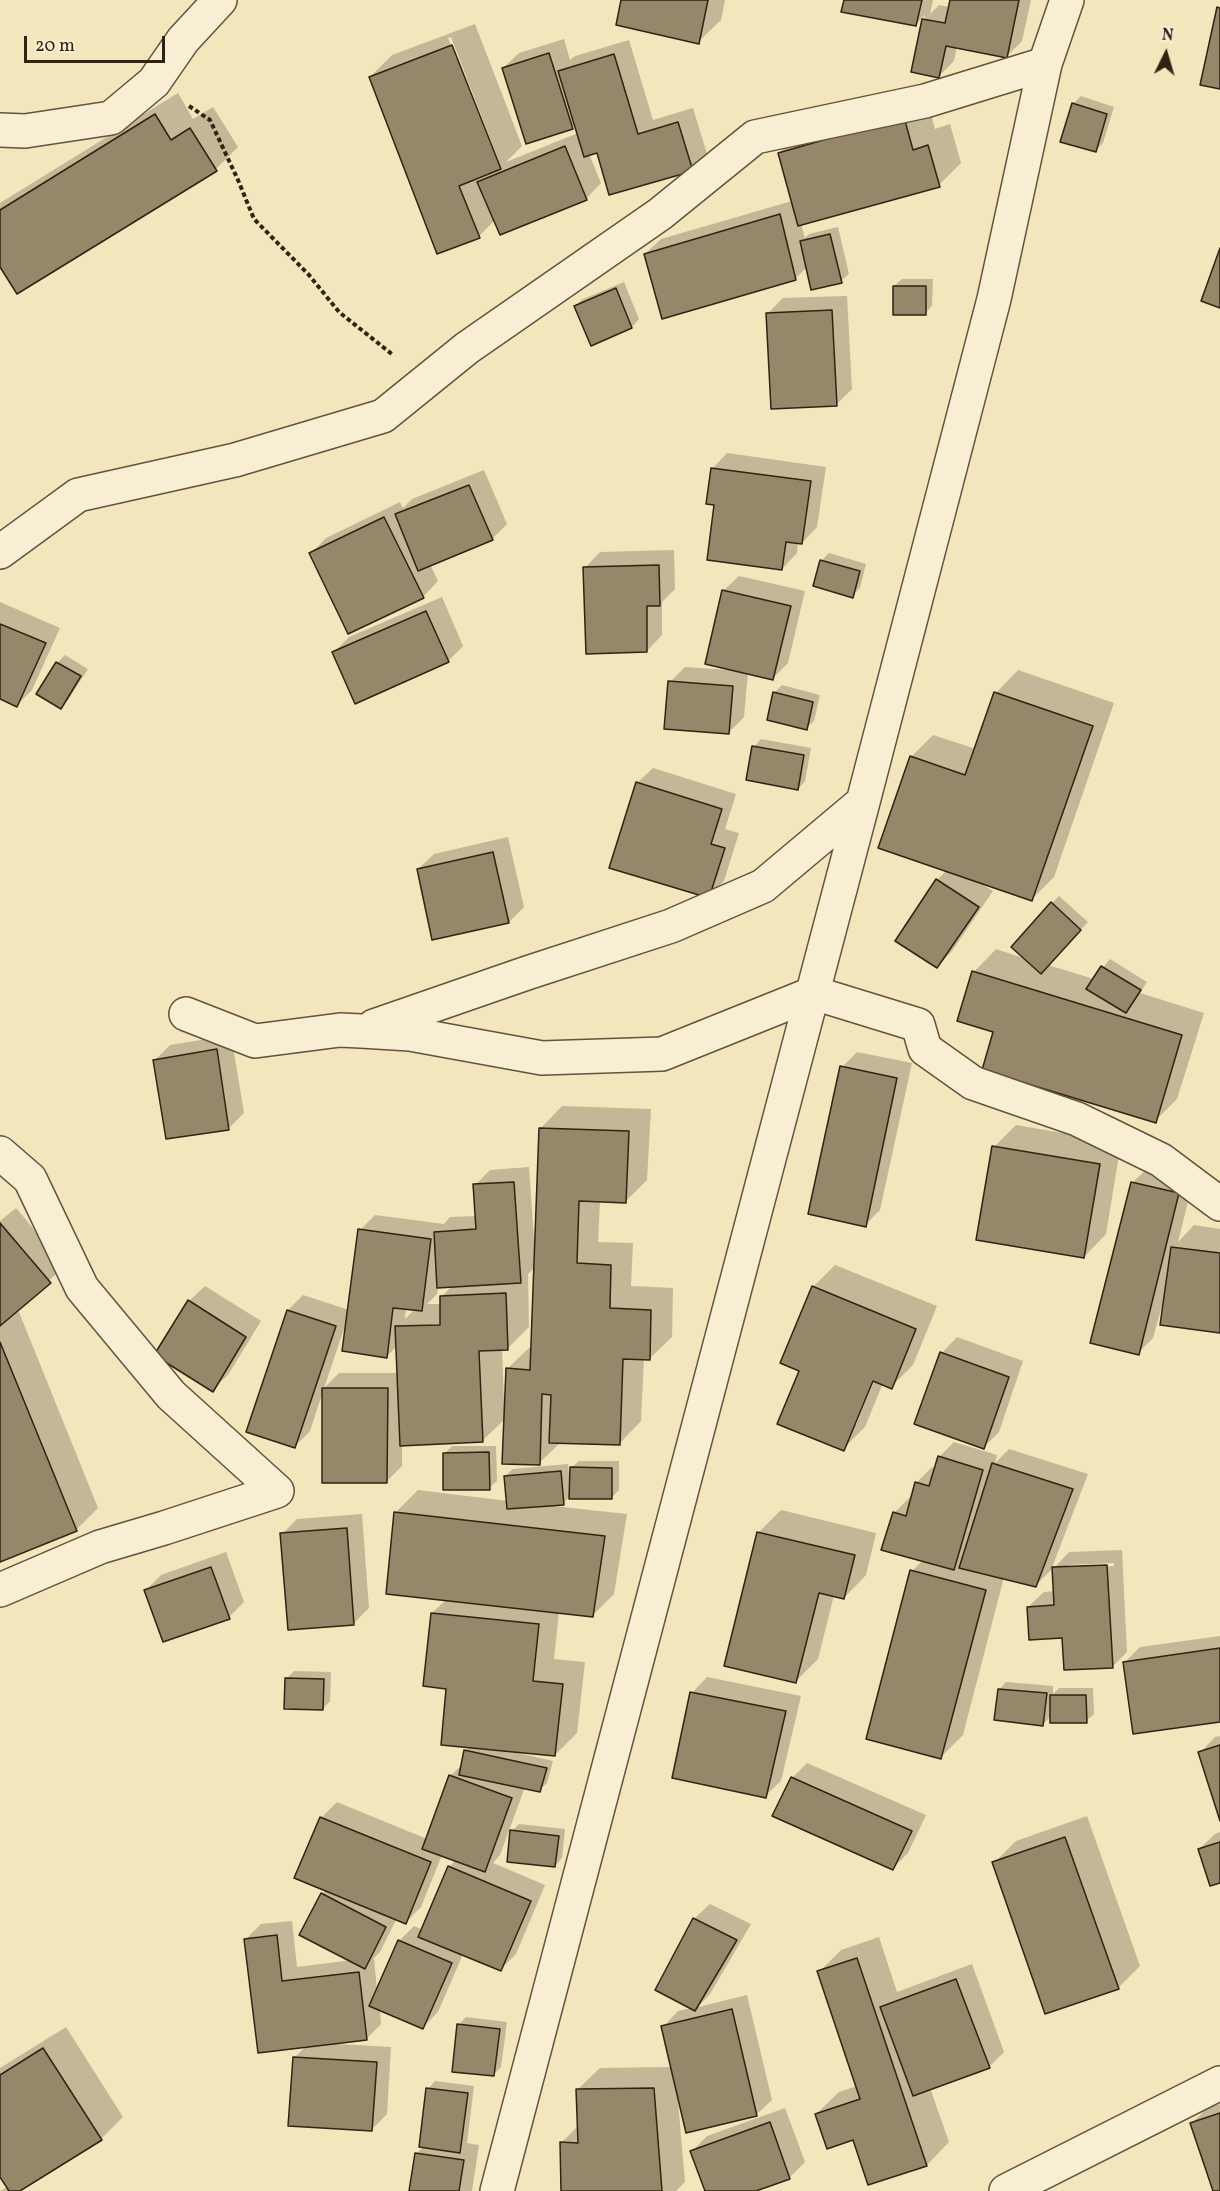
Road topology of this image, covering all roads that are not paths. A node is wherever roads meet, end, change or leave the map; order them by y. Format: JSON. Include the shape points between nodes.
{"nodes":[{"id":1,"x":219,"y":0,"type":"edge"},
{"id":2,"x":1067,"y":0,"type":"edge"},
{"id":3,"x":1045,"y":64,"type":"junction"},
{"id":4,"x":0,"y":130,"type":"edge"},
{"id":5,"x":0,"y":552,"type":"edge"},
{"id":6,"x":863,"y":802,"type":"junction"},
{"id":7,"x":814,"y":993,"type":"junction"},
{"id":8,"x":186,"y":1014,"type":"dead end"},
{"id":9,"x":362,"y":1031,"type":"junction"},
{"id":10,"x":0,"y":1153,"type":"edge"},
{"id":11,"x":1220,"y":1204,"type":"edge"},
{"id":12,"x":0,"y":1590,"type":"edge"},
{"id":13,"x":1220,"y":2083,"type":"edge"},
{"id":14,"x":497,"y":2191,"type":"edge"},
{"id":15,"x":1006,"y":2191,"type":"edge"}],
"edges":[{"from":1,"to":4,"type":"street","via":[[183,40],[154,82],[111,118],[25,131]]},
{"from":2,"to":3,"type":"street"},
{"from":3,"to":5,"type":"street","via":[[926,101],[755,137],[660,214],[467,348],[383,416],[235,460],[78,495]]},
{"from":3,"to":6,"type":"street","via":[[994,299]]},
{"from":6,"to":7,"type":"street"},
{"from":6,"to":9,"type":"street","via":[[763,886],[670,926]]},
{"from":7,"to":9,"type":"street","via":[[662,1054],[543,1058],[410,1034]]},
{"from":7,"to":11,"type":"street","via":[[918,1025],[925,1049],[973,1083],[1077,1119],[1161,1160]]},
{"from":7,"to":14,"type":"street"},
{"from":8,"to":9,"type":"street","via":[[255,1041],[340,1030]]},
{"from":10,"to":12,"type":"street","via":[[30,1179],[82,1288],[171,1395],[277,1491],[100,1547]]},
{"from":13,"to":15,"type":"street"}]}
